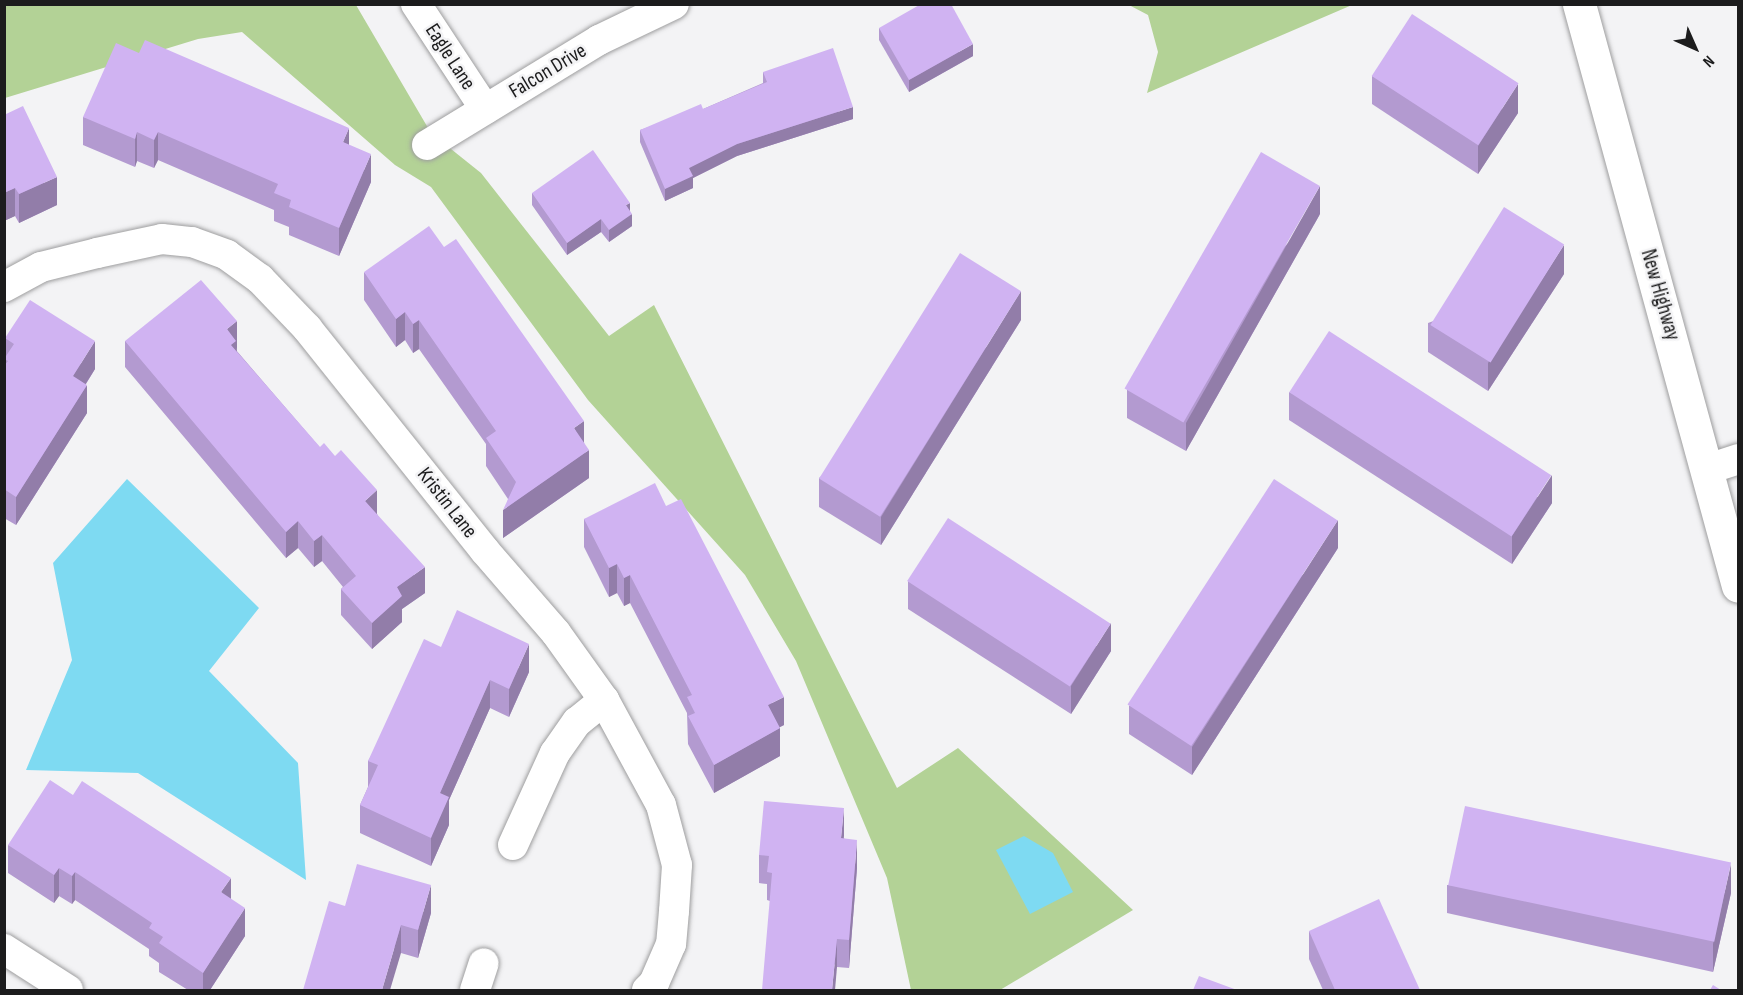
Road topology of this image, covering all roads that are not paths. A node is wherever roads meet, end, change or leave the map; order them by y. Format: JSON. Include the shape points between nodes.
{"nodes":[{"id":1,"x":416,"y":4,"type":"edge"},
{"id":2,"x":674,"y":4,"type":"edge"},
{"id":3,"x":1579,"y":4,"type":"edge"},
{"id":4,"x":485,"y":109,"type":"junction"},
{"id":5,"x":427,"y":145,"type":"dead end"},
{"id":6,"x":4,"y":287,"type":"edge"},
{"id":7,"x":1723,"y":464,"type":"edge"},
{"id":8,"x":1738,"y":586,"type":"edge"},
{"id":9,"x":604,"y":700,"type":"junction"},
{"id":10,"x":513,"y":845,"type":"dead end"},
{"id":11,"x":4,"y":949,"type":"edge"},
{"id":12,"x":68,"y":990,"type":"edge"},
{"id":13,"x":647,"y":990,"type":"edge"}],
"edges":[{"from":1,"to":4,"type":"street","name":"Eagle Lane"},
{"from":2,"to":4,"type":"street","name":"Falcon Drive","via":[[599,40]]},
{"from":3,"to":7,"type":"street","name":"New Highway"},
{"from":4,"to":5,"type":"street","name":"Falcon Drive"},
{"from":6,"to":9,"type":"street","name":"Kristin Lane","via":[[40,267],[162,239],[192,242],[227,255],[260,279],[307,328],[485,552],[556,633]]},
{"from":7,"to":8,"type":"street","name":"New Highway"},
{"from":9,"to":10,"type":"street","via":[[577,722],[555,753]]},
{"from":9,"to":13,"type":"street","name":"Kristin Lane","via":[[661,805],[677,865],[671,945]]},
{"from":11,"to":12,"type":"street"}]}
